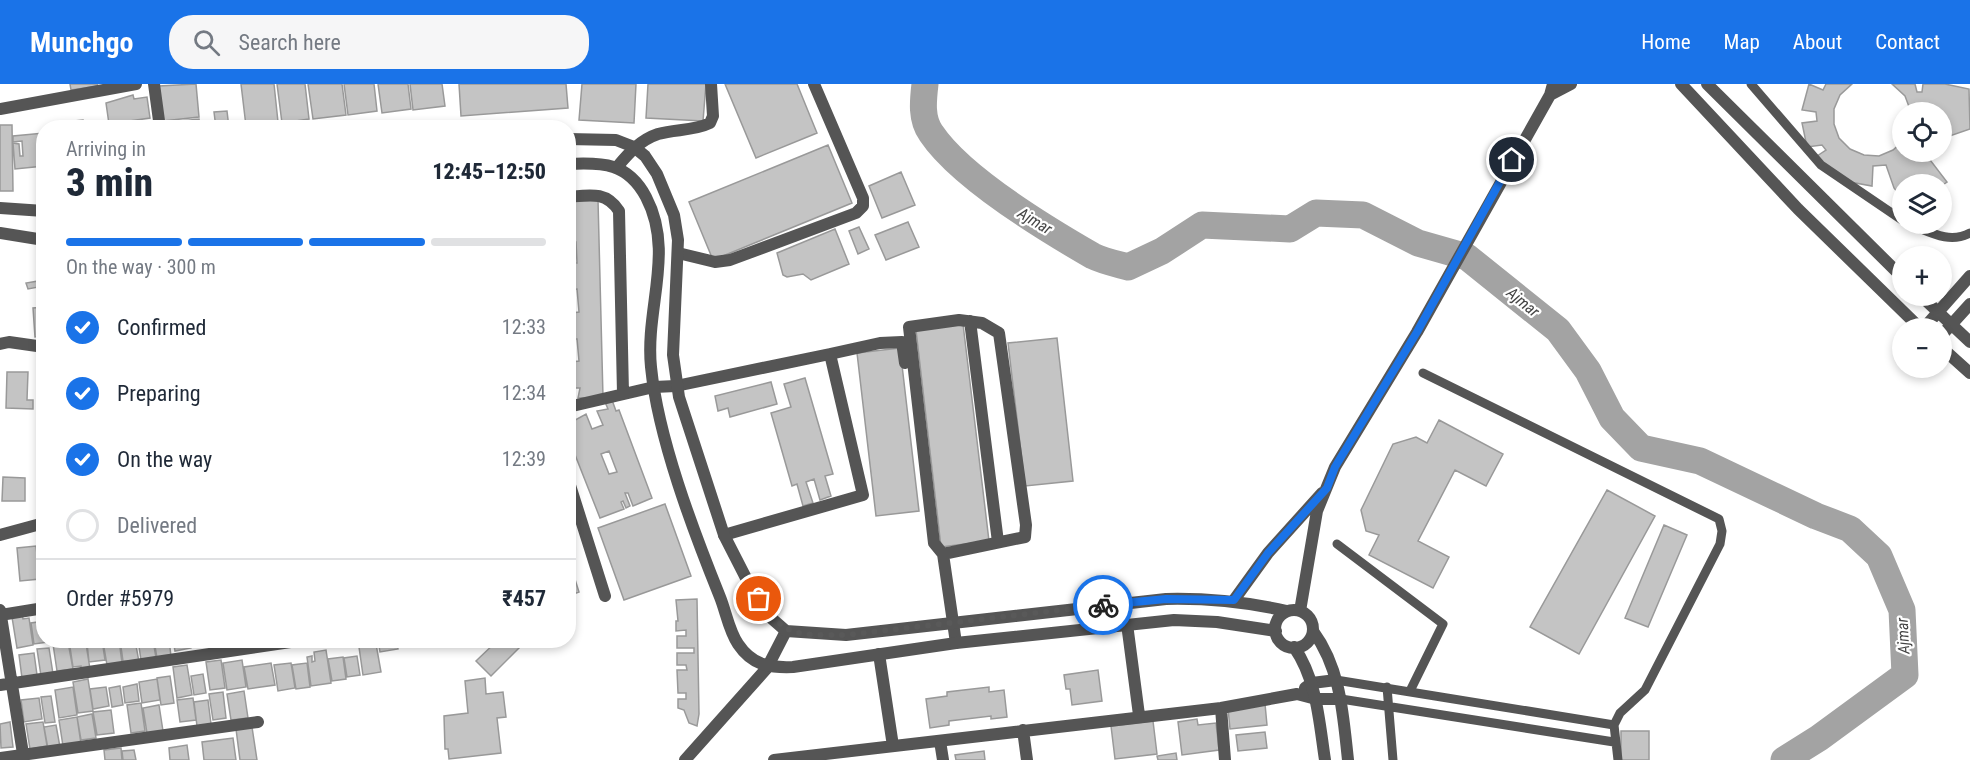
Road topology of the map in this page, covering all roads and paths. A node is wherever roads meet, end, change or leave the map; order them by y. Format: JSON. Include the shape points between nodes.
{"nodes":[{"id":1,"x":136,"y":84,"type":"edge"},
{"id":2,"x":154,"y":84,"type":"edge"},
{"id":3,"x":711,"y":84,"type":"edge"},
{"id":4,"x":814,"y":84,"type":"edge"},
{"id":5,"x":1571,"y":84,"type":"edge"},
{"id":6,"x":1682,"y":84,"type":"edge"},
{"id":7,"x":1707,"y":84,"type":"edge"},
{"id":8,"x":1751,"y":84,"type":"edge"},
{"id":9,"x":1551,"y":90,"type":"edge"},
{"id":10,"x":0,"y":109,"type":"edge"},
{"id":11,"x":159,"y":120,"type":"edge"},
{"id":12,"x":576,"y":139,"type":"edge"},
{"id":13,"x":634,"y":147,"type":"junction"},
{"id":14,"x":576,"y":164,"type":"edge"},
{"id":15,"x":617,"y":167,"type":"junction"},
{"id":16,"x":576,"y":197,"type":"edge"},
{"id":17,"x":0,"y":208,"type":"edge"},
{"id":18,"x":36,"y":211,"type":"edge"},
{"id":19,"x":1892,"y":213,"type":"edge"},
{"id":20,"x":0,"y":233,"type":"edge"},
{"id":21,"x":1970,"y":233,"type":"edge"},
{"id":22,"x":1935,"y":234,"type":"edge"},
{"id":23,"x":36,"y":239,"type":"edge"},
{"id":24,"x":678,"y":254,"type":"junction"},
{"id":25,"x":1892,"y":267,"type":"edge"},
{"id":26,"x":1970,"y":276,"type":"edge"},
{"id":27,"x":1970,"y":304,"type":"edge"},
{"id":28,"x":1932,"y":306,"type":"edge"},
{"id":29,"x":1938,"y":312,"type":"junction"},
{"id":30,"x":1912,"y":318,"type":"edge"},
{"id":31,"x":1932,"y":318,"type":"edge"},
{"id":32,"x":1944,"y":318,"type":"edge"},
{"id":33,"x":970,"y":321,"type":"junction"},
{"id":34,"x":1952,"y":324,"type":"edge"},
{"id":35,"x":1952,"y":326,"type":"edge"},
{"id":36,"x":1970,"y":342,"type":"edge"},
{"id":37,"x":0,"y":344,"type":"edge"},
{"id":38,"x":36,"y":346,"type":"edge"},
{"id":39,"x":830,"y":354,"type":"junction"},
{"id":40,"x":1952,"y":357,"type":"edge"},
{"id":41,"x":1423,"y":373,"type":"dead end"},
{"id":42,"x":1970,"y":374,"type":"edge"},
{"id":43,"x":676,"y":386,"type":"junction"},
{"id":44,"x":654,"y":387,"type":"junction"},
{"id":45,"x":623,"y":393,"type":"junction"},
{"id":46,"x":576,"y":405,"type":"edge"},
{"id":47,"x":1327,"y":488,"type":"junction"},
{"id":48,"x":576,"y":504,"type":"edge"},
{"id":49,"x":923,"y":507,"type":"dead end"},
{"id":50,"x":36,"y":525,"type":"edge"},
{"id":51,"x":0,"y":535,"type":"edge"},
{"id":52,"x":724,"y":535,"type":"junction"},
{"id":53,"x":998,"y":542,"type":"junction"},
{"id":54,"x":1336,"y":544,"type":"dead end"},
{"id":55,"x":944,"y":554,"type":"junction"},
{"id":56,"x":605,"y":596,"type":"dead end"},
{"id":57,"x":1234,"y":600,"type":"junction"},
{"id":58,"x":36,"y":609,"type":"edge"},
{"id":59,"x":1294,"y":611,"type":"junction"},
{"id":60,"x":0,"y":613,"type":"edge"},
{"id":61,"x":952,"y":623,"type":"junction"},
{"id":62,"x":1127,"y":624,"type":"junction"},
{"id":63,"x":786,"y":631,"type":"junction"},
{"id":64,"x":1276,"y":631,"type":"junction"},
{"id":65,"x":1313,"y":631,"type":"junction"},
{"id":66,"x":956,"y":644,"type":"junction"},
{"id":67,"x":1294,"y":647,"type":"junction"},
{"id":68,"x":246,"y":648,"type":"edge"},
{"id":69,"x":879,"y":654,"type":"junction"},
{"id":70,"x":767,"y":668,"type":"junction"},
{"id":71,"x":1336,"y":680,"type":"junction"},
{"id":72,"x":1312,"y":682,"type":"junction"},
{"id":73,"x":6,"y":684,"type":"edge"},
{"id":74,"x":1387,"y":687,"type":"junction"},
{"id":75,"x":1410,"y":691,"type":"junction"},
{"id":76,"x":1297,"y":694,"type":"junction"},
{"id":77,"x":1316,"y":699,"type":"junction"},
{"id":78,"x":1341,"y":699,"type":"junction"},
{"id":79,"x":1388,"y":707,"type":"junction"},
{"id":80,"x":1221,"y":708,"type":"junction"},
{"id":81,"x":1139,"y":715,"type":"junction"},
{"id":82,"x":258,"y":722,"type":"dead end"},
{"id":83,"x":1614,"y":725,"type":"junction"},
{"id":84,"x":1023,"y":730,"type":"junction"},
{"id":85,"x":940,"y":741,"type":"junction"},
{"id":86,"x":1614,"y":741,"type":"junction"},
{"id":87,"x":893,"y":746,"type":"junction"},
{"id":88,"x":0,"y":758,"type":"edge"},
{"id":89,"x":24,"y":758,"type":"edge"},
{"id":90,"x":791,"y":759,"type":"edge"},
{"id":91,"x":685,"y":760,"type":"edge"},
{"id":92,"x":774,"y":760,"type":"edge"},
{"id":93,"x":942,"y":760,"type":"edge"},
{"id":94,"x":1027,"y":760,"type":"edge"},
{"id":95,"x":1225,"y":760,"type":"edge"},
{"id":96,"x":1325,"y":760,"type":"edge"},
{"id":97,"x":1348,"y":760,"type":"edge"},
{"id":98,"x":1393,"y":760,"type":"edge"},
{"id":99,"x":1618,"y":760,"type":"edge"}],
"edges":[{"from":1,"to":10,"type":"street"},
{"from":2,"to":11,"type":"street"},
{"from":3,"to":13,"type":"street","via":[[711,123],[657,134]]},
{"from":4,"to":24,"type":"street","via":[[863,206],[856,213],[730,260],[715,262]]},
{"from":5,"to":9,"type":"street"},
{"from":6,"to":30,"type":"street","via":[[1798,208]]},
{"from":7,"to":25,"type":"street"},
{"from":8,"to":19,"type":"lane","via":[[1821,165]]},
{"from":9,"to":47,"type":"street","via":[[1417,332],[1335,467]]},
{"from":12,"to":13,"type":"street","via":[[616,140]]},
{"from":13,"to":15,"type":"street"},
{"from":13,"to":24,"type":"street","via":[[657,174],[667,197],[674,216]]},
{"from":14,"to":15,"type":"street"},
{"from":15,"to":44,"type":"street","via":[[630,175],[645,196],[661,252],[650,338]]},
{"from":16,"to":45,"type":"street","via":[[601,195],[619,211]]},
{"from":17,"to":18,"type":"street"},
{"from":20,"to":23,"type":"street"},
{"from":21,"to":22,"type":"lane","via":[[1957,238]]},
{"from":24,"to":43,"type":"street","via":[[673,355]]},
{"from":26,"to":29,"type":"street"},
{"from":27,"to":34,"type":"street"},
{"from":28,"to":29,"type":"street"},
{"from":29,"to":31,"type":"street"},
{"from":29,"to":32,"type":"street"},
{"from":33,"to":53,"type":"street"},
{"from":33,"to":53,"type":"street","via":[[999,333],[1026,525],[1025,537]]},
{"from":33,"to":55,"type":"street","via":[[909,327],[934,543]]},
{"from":35,"to":36,"type":"street"},
{"from":37,"to":38,"type":"street"},
{"from":39,"to":43,"type":"street"},
{"from":39,"to":49,"type":"street","via":[[902,342]]},
{"from":39,"to":52,"type":"street","via":[[863,495]]},
{"from":40,"to":42,"type":"street"},
{"from":41,"to":83,"type":"lane","via":[[1719,519],[1720,544],[1645,690],[1620,713]]},
{"from":43,"to":44,"type":"street"},
{"from":43,"to":52,"type":"street"},
{"from":44,"to":45,"type":"street"},
{"from":44,"to":70,"type":"street","via":[[685,499],[737,644]]},
{"from":45,"to":46,"type":"street"},
{"from":47,"to":57,"type":"street","via":[[1268,553]]},
{"from":47,"to":59,"type":"street","via":[[1317,511]]},
{"from":48,"to":56,"type":"street"},
{"from":50,"to":51,"type":"street"},
{"from":52,"to":63,"type":"street","via":[[770,617]]},
{"from":53,"to":55,"type":"street"},
{"from":54,"to":75,"type":"lane","via":[[1443,624]]},
{"from":55,"to":61,"type":"street"},
{"from":57,"to":59,"type":"street"},
{"from":57,"to":61,"type":"street","via":[[1166,599]]},
{"from":58,"to":60,"type":"street"},
{"from":59,"to":64,"type":"street","via":[[1278,619]]},
{"from":59,"to":65,"type":"street","via":[[1310,618]]},
{"from":60,"to":73,"type":"street"},
{"from":61,"to":63,"type":"street","via":[[846,635]]},
{"from":61,"to":66,"type":"street"},
{"from":62,"to":64,"type":"street","via":[[1217,622]]},
{"from":62,"to":66,"type":"street"},
{"from":62,"to":81,"type":"street"},
{"from":63,"to":70,"type":"street"},
{"from":64,"to":67,"type":"street","via":[[1281,642]]},
{"from":65,"to":67,"type":"street","via":[[1308,642]]},
{"from":65,"to":71,"type":"street","via":[[1331,662]]},
{"from":66,"to":69,"type":"street"},
{"from":67,"to":72,"type":"street"},
{"from":68,"to":73,"type":"street"},
{"from":69,"to":70,"type":"street"},
{"from":69,"to":87,"type":"street"},
{"from":70,"to":91,"type":"street"},
{"from":71,"to":72,"type":"street"},
{"from":71,"to":74,"type":"lane"},
{"from":71,"to":78,"type":"street"},
{"from":72,"to":76,"type":"street"},
{"from":72,"to":77,"type":"street"},
{"from":73,"to":89,"type":"street"},
{"from":74,"to":75,"type":"lane"},
{"from":74,"to":79,"type":"lane"},
{"from":75,"to":83,"type":"lane"},
{"from":76,"to":77,"type":"street"},
{"from":76,"to":80,"type":"street"},
{"from":77,"to":78,"type":"street"},
{"from":77,"to":96,"type":"street"},
{"from":78,"to":79,"type":"lane"},
{"from":78,"to":97,"type":"street"},
{"from":79,"to":86,"type":"lane"},
{"from":79,"to":98,"type":"lane"},
{"from":80,"to":81,"type":"street"},
{"from":80,"to":95,"type":"street"},
{"from":81,"to":84,"type":"street"},
{"from":82,"to":89,"type":"street"},
{"from":83,"to":86,"type":"lane"},
{"from":84,"to":85,"type":"street"},
{"from":84,"to":94,"type":"street"},
{"from":85,"to":87,"type":"street"},
{"from":85,"to":93,"type":"street"},
{"from":86,"to":99,"type":"lane"},
{"from":87,"to":90,"type":"street"},
{"from":88,"to":89,"type":"street"},
{"from":90,"to":92,"type":"street"}]}
